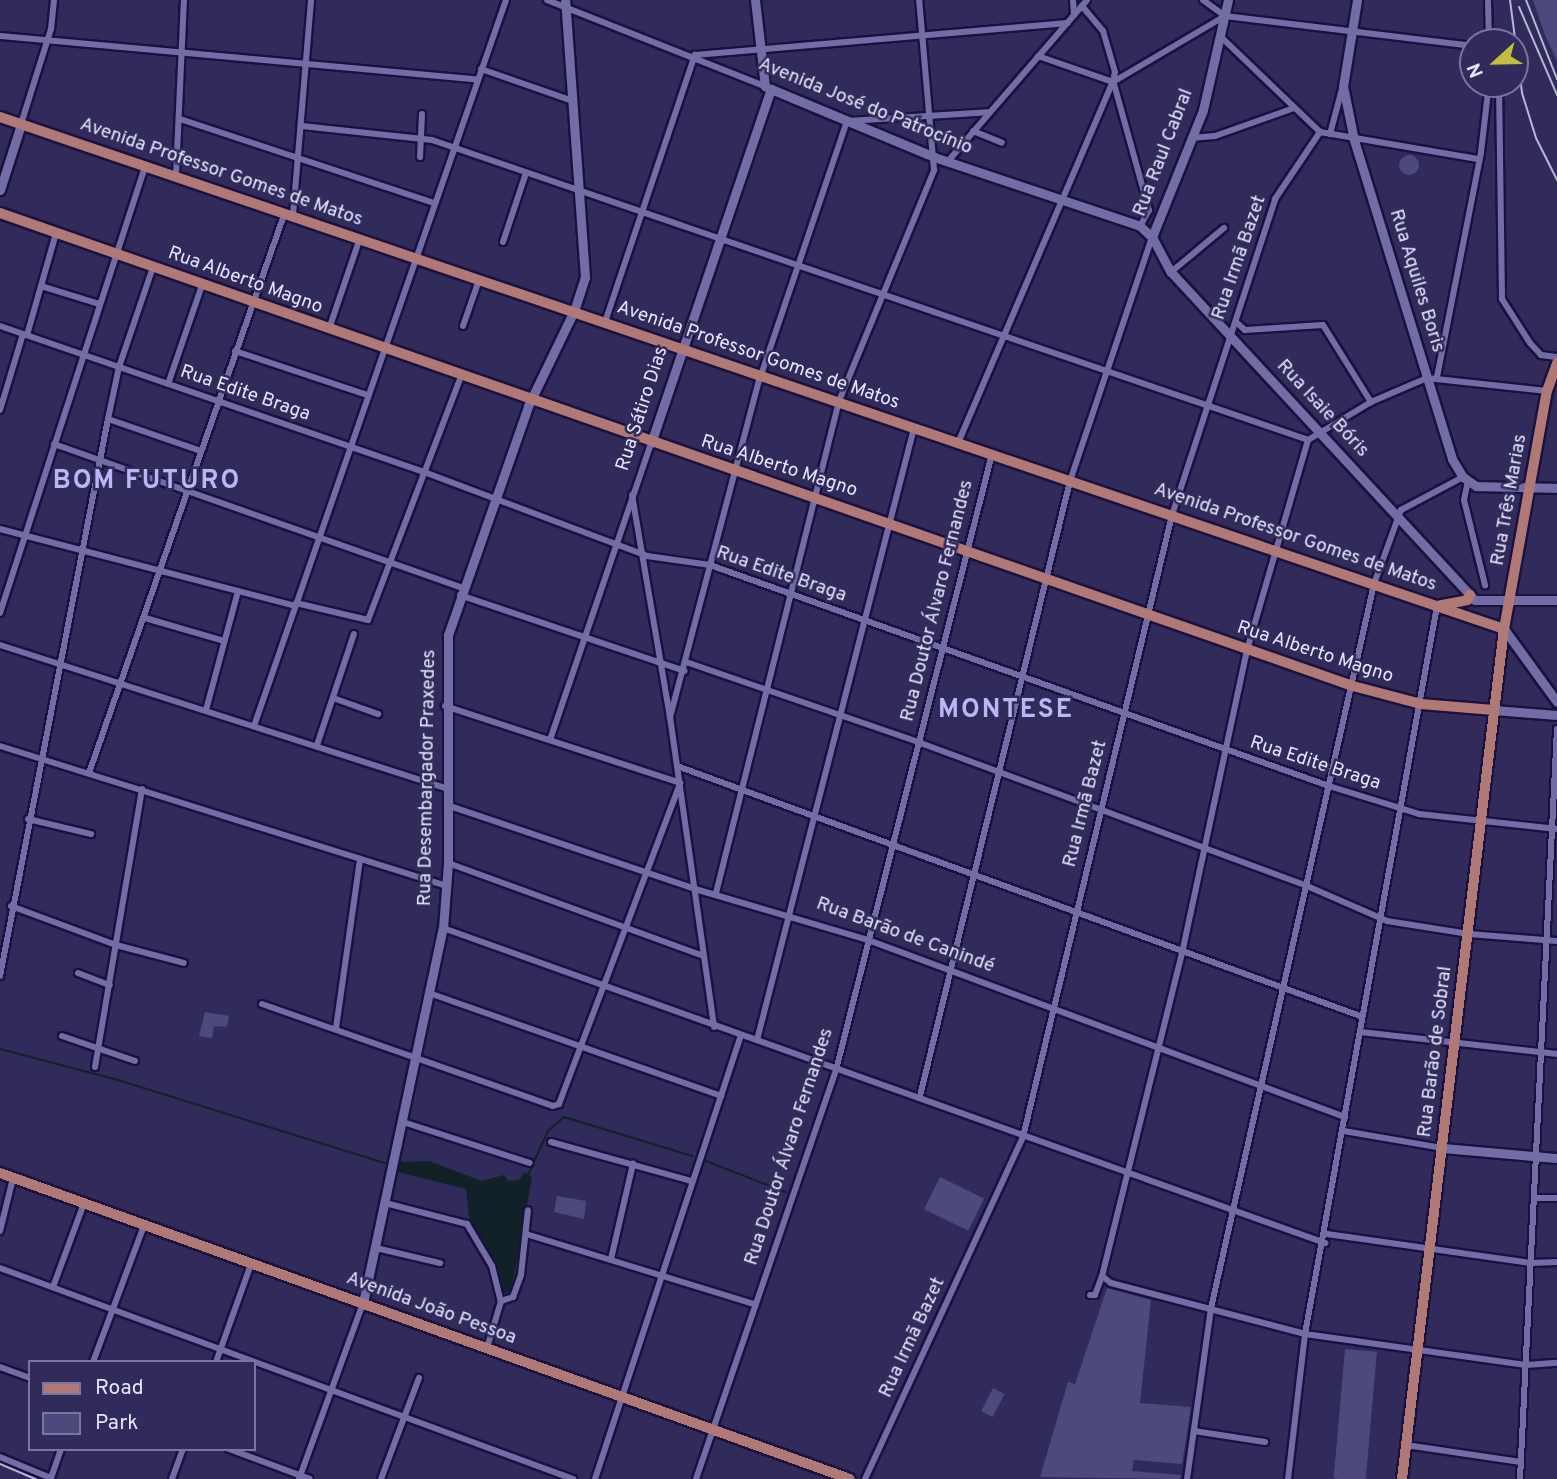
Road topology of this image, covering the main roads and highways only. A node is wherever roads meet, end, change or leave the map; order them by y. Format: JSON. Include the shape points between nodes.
{"nodes":[{"id":1,"x":0,"y":117,"type":"edge"},
{"id":2,"x":0,"y":213,"type":"edge"},
{"id":3,"x":1557,"y":363,"type":"edge"},
{"id":4,"x":1554,"y":375,"type":"edge"},
{"id":5,"x":1473,"y":598,"type":"road end"},
{"id":6,"x":1437,"y":606,"type":"junction"},
{"id":7,"x":1504,"y":629,"type":"junction"},
{"id":8,"x":1494,"y":710,"type":"junction"},
{"id":9,"x":0,"y":1173,"type":"edge"},
{"id":10,"x":836,"y":1477,"type":"edge"},
{"id":11,"x":850,"y":1479,"type":"edge"},
{"id":12,"x":1402,"y":1479,"type":"edge"}],
"edges":[{"from":1,"to":6,"type":"main road","name":"Avenida Professor Gomes de Matos"},
{"from":2,"to":8,"type":"main road","name":"Rua Alberto Magno","via":[[1353,686],[1421,704]]},
{"from":3,"to":4,"type":"main road","name":"Rua Três Marias"},
{"from":4,"to":7,"type":"main road","name":"Rua Três Marias"},
{"from":5,"to":6,"type":"main road"},
{"from":6,"to":7,"type":"main road","name":"Avenida Professor Gomes de Matos"},
{"from":7,"to":8,"type":"main road","name":"Rua Barão de Sobral"},
{"from":8,"to":12,"type":"main road","name":"Rua Barão de Sobral"},
{"from":9,"to":10,"type":"main road","name":"Avenida João Pessoa"},
{"from":10,"to":11,"type":"main road","name":"Avenida João Pessoa"}]}
